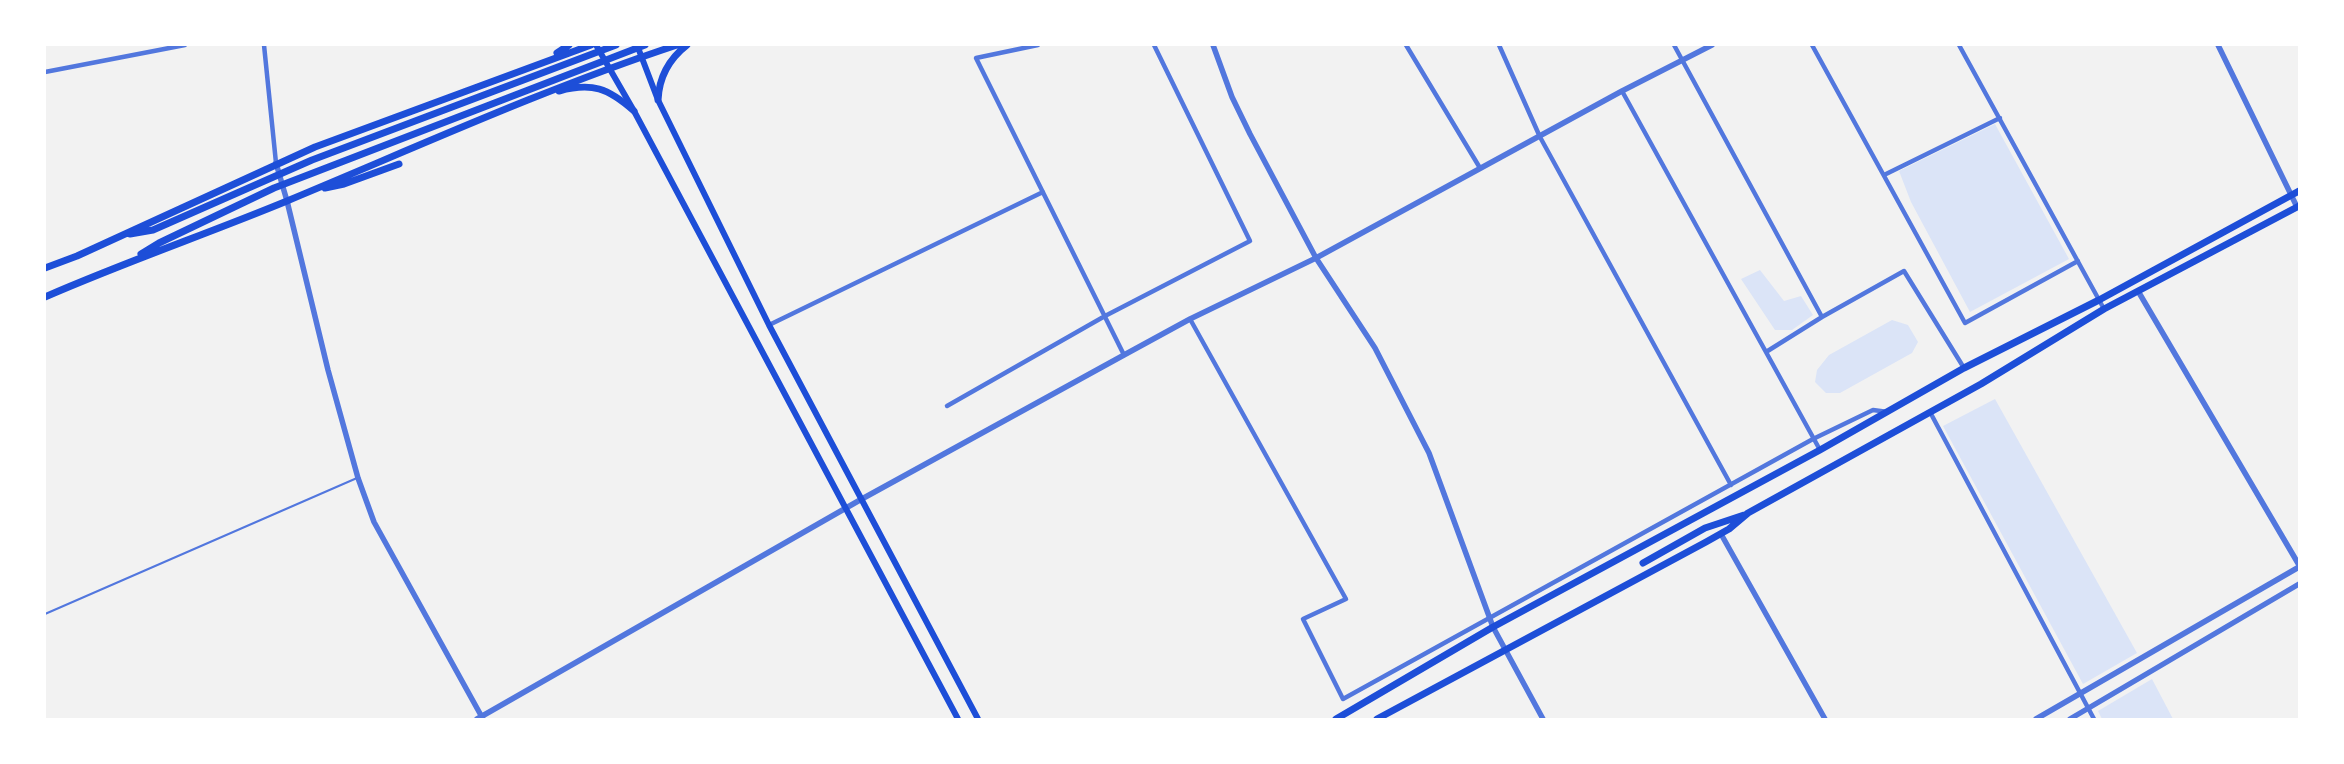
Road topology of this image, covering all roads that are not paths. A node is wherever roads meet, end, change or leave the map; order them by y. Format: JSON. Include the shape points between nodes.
{"nodes":[{"id":1,"x":185,"y":45,"type":"edge"},
{"id":2,"x":264,"y":45,"type":"edge"},
{"id":3,"x":569,"y":45,"type":"edge"},
{"id":4,"x":591,"y":45,"type":"edge"},
{"id":5,"x":596,"y":45,"type":"edge"},
{"id":6,"x":616,"y":45,"type":"edge"},
{"id":7,"x":637,"y":45,"type":"edge"},
{"id":8,"x":645,"y":45,"type":"edge"},
{"id":9,"x":677,"y":45,"type":"edge"},
{"id":10,"x":687,"y":45,"type":"edge"},
{"id":11,"x":1038,"y":45,"type":"edge"},
{"id":12,"x":1154,"y":45,"type":"edge"},
{"id":13,"x":1213,"y":45,"type":"edge"},
{"id":14,"x":1406,"y":45,"type":"edge"},
{"id":15,"x":1499,"y":45,"type":"edge"},
{"id":16,"x":1674,"y":45,"type":"edge"},
{"id":17,"x":1712,"y":45,"type":"edge"},
{"id":18,"x":1812,"y":45,"type":"edge"},
{"id":19,"x":1959,"y":45,"type":"edge"},
{"id":20,"x":2218,"y":45,"type":"edge"},
{"id":21,"x":643,"y":57,"type":"junction"},
{"id":22,"x":545,"y":60,"type":"junction"},
{"id":23,"x":1683,"y":60,"type":"junction"},
{"id":24,"x":607,"y":65,"type":"junction"},
{"id":25,"x":45,"y":72,"type":"edge"},
{"id":26,"x":1622,"y":90,"type":"junction"},
{"id":27,"x":658,"y":100,"type":"junction"},
{"id":28,"x":508,"y":108,"type":"junction"},
{"id":29,"x":634,"y":111,"type":"junction"},
{"id":30,"x":2000,"y":118,"type":"junction"},
{"id":31,"x":1540,"y":137,"type":"junction"},
{"id":32,"x":276,"y":163,"type":"junction"},
{"id":33,"x":399,"y":164,"type":"dead end"},
{"id":34,"x":1480,"y":168,"type":"junction"},
{"id":35,"x":1884,"y":175,"type":"junction"},
{"id":36,"x":310,"y":191,"type":"junction"},
{"id":37,"x":2299,"y":191,"type":"edge"},
{"id":38,"x":1043,"y":192,"type":"junction"},
{"id":39,"x":2291,"y":195,"type":"junction"},
{"id":40,"x":287,"y":201,"type":"junction"},
{"id":41,"x":2298,"y":206,"type":"edge"},
{"id":42,"x":118,"y":236,"type":"junction"},
{"id":43,"x":1316,"y":258,"type":"junction"},
{"id":44,"x":2078,"y":261,"type":"junction"},
{"id":45,"x":128,"y":262,"type":"junction"},
{"id":46,"x":45,"y":268,"type":"edge"},
{"id":47,"x":2138,"y":291,"type":"junction"},
{"id":48,"x":45,"y":297,"type":"edge"},
{"id":49,"x":2099,"y":300,"type":"junction"},
{"id":50,"x":2104,"y":309,"type":"junction"},
{"id":51,"x":1105,"y":316,"type":"junction"},
{"id":52,"x":1822,"y":318,"type":"junction"},
{"id":53,"x":1190,"y":319,"type":"junction"},
{"id":54,"x":769,"y":325,"type":"junction"},
{"id":55,"x":1766,"y":352,"type":"junction"},
{"id":56,"x":1124,"y":354,"type":"junction"},
{"id":57,"x":1964,"y":368,"type":"junction"},
{"id":58,"x":947,"y":406,"type":"dead end"},
{"id":59,"x":1888,"y":412,"type":"junction"},
{"id":60,"x":1930,"y":412,"type":"junction"},
{"id":61,"x":1813,"y":439,"type":"junction"},
{"id":62,"x":1820,"y":450,"type":"junction"},
{"id":63,"x":358,"y":478,"type":"junction"},
{"id":64,"x":1731,"y":485,"type":"junction"},
{"id":65,"x":860,"y":500,"type":"junction"},
{"id":66,"x":846,"y":509,"type":"junction"},
{"id":67,"x":1748,"y":513,"type":"junction"},
{"id":68,"x":1721,"y":534,"type":"junction"},
{"id":69,"x":1643,"y":563,"type":"dead end"},
{"id":70,"x":2299,"y":566,"type":"edge"},
{"id":71,"x":2299,"y":584,"type":"edge"},
{"id":72,"x":45,"y":614,"type":"edge"},
{"id":73,"x":1490,"y":617,"type":"junction"},
{"id":74,"x":1493,"y":627,"type":"junction"},
{"id":75,"x":1505,"y":650,"type":"junction"},
{"id":76,"x":2081,"y":694,"type":"junction"},
{"id":77,"x":2089,"y":709,"type":"junction"},
{"id":78,"x":480,"y":718,"type":"edge"},
{"id":79,"x":958,"y":719,"type":"edge"},
{"id":80,"x":978,"y":719,"type":"edge"},
{"id":81,"x":1336,"y":719,"type":"edge"},
{"id":82,"x":1377,"y":719,"type":"edge"},
{"id":83,"x":1543,"y":719,"type":"edge"},
{"id":84,"x":1825,"y":719,"type":"edge"},
{"id":85,"x":2036,"y":719,"type":"edge"},
{"id":86,"x":2070,"y":719,"type":"edge"},
{"id":87,"x":2094,"y":719,"type":"edge"}],
"edges":[{"from":1,"to":25,"type":"street"},
{"from":2,"to":32,"type":"street"},
{"from":3,"to":22,"type":"main road"},
{"from":4,"to":22,"type":"main road"},
{"from":5,"to":24,"type":"main road"},
{"from":6,"to":42,"type":"main road","via":[[312,160],[153,230]]},
{"from":7,"to":21,"type":"main road"},
{"from":8,"to":45,"type":"main road","via":[[274,188],[159,243]]},
{"from":9,"to":21,"type":"main road"},
{"from":10,"to":27,"type":"main road","via":[[671,60],[662,79]]},
{"from":11,"to":38,"type":"street","via":[[976,58]]},
{"from":12,"to":51,"type":"street","via":[[1250,241]]},
{"from":13,"to":43,"type":"street","via":[[1232,97]]},
{"from":14,"to":34,"type":"street"},
{"from":15,"to":31,"type":"street"},
{"from":16,"to":23,"type":"street"},
{"from":17,"to":23,"type":"street"},
{"from":18,"to":35,"type":"street"},
{"from":19,"to":30,"type":"street"},
{"from":20,"to":39,"type":"street"},
{"from":21,"to":24,"type":"main road"},
{"from":21,"to":27,"type":"main road"},
{"from":22,"to":32,"type":"main road"},
{"from":23,"to":26,"type":"street"},
{"from":23,"to":52,"type":"street"},
{"from":24,"to":28,"type":"main road"},
{"from":24,"to":29,"type":"main road"},
{"from":26,"to":31,"type":"street"},
{"from":26,"to":55,"type":"street"},
{"from":27,"to":54,"type":"main road"},
{"from":28,"to":29,"type":"main road","via":[[576,87],[593,87],[613,95]]},
{"from":28,"to":36,"type":"main road"},
{"from":29,"to":66,"type":"main road"},
{"from":30,"to":35,"type":"street"},
{"from":30,"to":44,"type":"street"},
{"from":31,"to":34,"type":"street"},
{"from":31,"to":64,"type":"street"},
{"from":32,"to":40,"type":"street"},
{"from":32,"to":42,"type":"main road"},
{"from":33,"to":36,"type":"main road","via":[[344,184]]},
{"from":34,"to":43,"type":"street"},
{"from":35,"to":44,"type":"street","via":[[1965,323]]},
{"from":36,"to":40,"type":"main road"},
{"from":37,"to":39,"type":"main road"},
{"from":38,"to":51,"type":"street"},
{"from":38,"to":54,"type":"street"},
{"from":39,"to":41,"type":"street"},
{"from":39,"to":49,"type":"main road"},
{"from":40,"to":45,"type":"main road"},
{"from":40,"to":63,"type":"street"},
{"from":41,"to":47,"type":"main road"},
{"from":42,"to":46,"type":"main road"},
{"from":43,"to":53,"type":"street"},
{"from":43,"to":73,"type":"street","via":[[1375,348],[1423,439]]},
{"from":44,"to":49,"type":"street"},
{"from":45,"to":48,"type":"main road"},
{"from":47,"to":50,"type":"main road"},
{"from":47,"to":70,"type":"street"},
{"from":49,"to":50,"type":"street"},
{"from":49,"to":57,"type":"main road"},
{"from":50,"to":60,"type":"main road"},
{"from":51,"to":56,"type":"street"},
{"from":51,"to":58,"type":"street"},
{"from":52,"to":55,"type":"street"},
{"from":52,"to":57,"type":"street","via":[[1904,270]]},
{"from":53,"to":56,"type":"street"},
{"from":53,"to":73,"type":"street","via":[[1346,599],[1303,619],[1343,699]]},
{"from":54,"to":65,"type":"main road"},
{"from":55,"to":61,"type":"street"},
{"from":56,"to":65,"type":"street"},
{"from":57,"to":59,"type":"main road"},
{"from":59,"to":61,"type":"street","via":[[1873,410]]},
{"from":59,"to":62,"type":"main road"},
{"from":60,"to":67,"type":"main road"},
{"from":60,"to":76,"type":"street"},
{"from":61,"to":62,"type":"street"},
{"from":61,"to":64,"type":"street"},
{"from":62,"to":74,"type":"main road"},
{"from":63,"to":72,"type":"lane"},
{"from":63,"to":78,"type":"street","via":[[374,522]]},
{"from":64,"to":73,"type":"street"},
{"from":65,"to":66,"type":"street"},
{"from":65,"to":80,"type":"main road"},
{"from":66,"to":78,"type":"street"},
{"from":66,"to":79,"type":"main road"},
{"from":67,"to":68,"type":"main road"},
{"from":67,"to":69,"type":"main road","via":[[1705,528]]},
{"from":68,"to":75,"type":"main road"},
{"from":68,"to":84,"type":"street"},
{"from":70,"to":76,"type":"street"},
{"from":71,"to":77,"type":"street"},
{"from":73,"to":74,"type":"street"},
{"from":74,"to":75,"type":"street"},
{"from":74,"to":81,"type":"main road"},
{"from":75,"to":82,"type":"main road"},
{"from":75,"to":83,"type":"street"},
{"from":76,"to":77,"type":"street"},
{"from":76,"to":85,"type":"street"},
{"from":77,"to":86,"type":"street"},
{"from":77,"to":87,"type":"street"}]}
